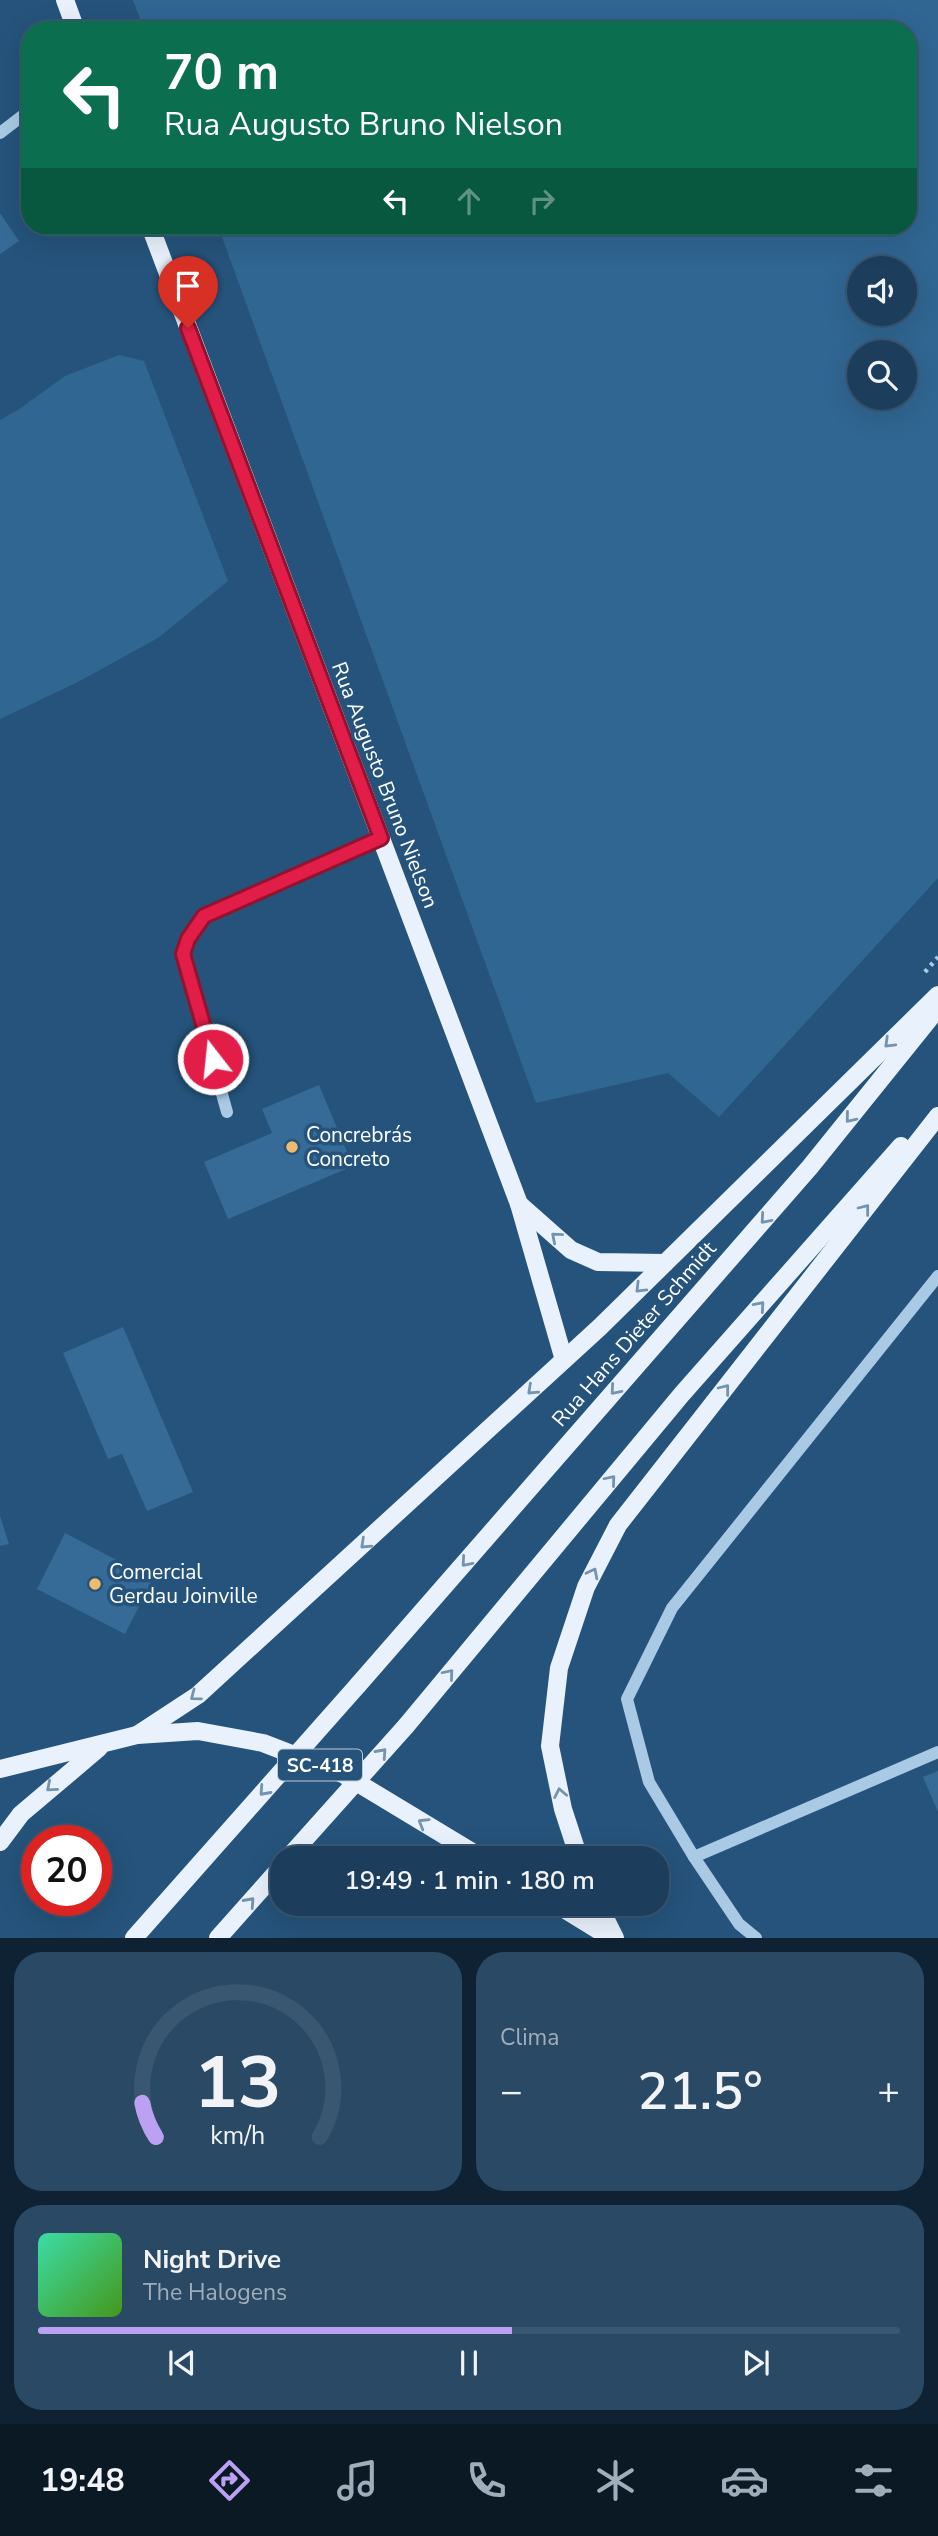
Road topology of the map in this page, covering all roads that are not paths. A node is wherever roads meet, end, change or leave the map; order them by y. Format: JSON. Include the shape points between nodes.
{"nodes":[{"id":1,"x":65,"y":0,"type":"edge"},
{"id":2,"x":73,"y":21,"type":"edge"},
{"id":3,"x":21,"y":117,"type":"edge"},
{"id":4,"x":0,"y":133,"type":"edge"},
{"id":5,"x":153,"y":235,"type":"edge"},
{"id":6,"x":381,"y":838,"type":"junction"},
{"id":7,"x":938,"y":995,"type":"edge"},
{"id":8,"x":938,"y":1007,"type":"edge"},
{"id":9,"x":938,"y":1104,"type":"edge"},
{"id":10,"x":227,"y":1112,"type":"dead end"},
{"id":11,"x":938,"y":1116,"type":"edge"},
{"id":12,"x":519,"y":1205,"type":"junction"},
{"id":13,"x":665,"y":1263,"type":"junction"},
{"id":14,"x":938,"y":1276,"type":"edge"},
{"id":15,"x":564,"y":1360,"type":"junction"},
{"id":16,"x":137,"y":1735,"type":"junction"},
{"id":17,"x":104,"y":1744,"type":"junction"},
{"id":18,"x":938,"y":1752,"type":"edge"},
{"id":19,"x":0,"y":1769,"type":"edge"},
{"id":20,"x":0,"y":1842,"type":"edge"},
{"id":21,"x":299,"y":1846,"type":"edge"},
{"id":22,"x":462,"y":1846,"type":"edge"},
{"id":23,"x":575,"y":1846,"type":"edge"},
{"id":24,"x":694,"y":1857,"type":"junction"},
{"id":25,"x":270,"y":1879,"type":"edge"},
{"id":26,"x":577,"y":1916,"type":"edge"},
{"id":27,"x":603,"y":1916,"type":"edge"},
{"id":28,"x":134,"y":1937,"type":"edge"},
{"id":29,"x":218,"y":1937,"type":"edge"},
{"id":30,"x":613,"y":1937,"type":"edge"},
{"id":31,"x":756,"y":1937,"type":"edge"}],
"edges":[{"from":1,"to":2,"type":"main road"},
{"from":3,"to":4,"type":"street"},
{"from":5,"to":6,"type":"main road","name":"Rua Augusto Bruno Nielson"},
{"from":6,"to":10,"type":"street","via":[[204,916],[188,939],[183,954]]},
{"from":6,"to":12,"type":"main road","name":"Rua Augusto Bruno Nielson"},
{"from":7,"to":13,"type":"main road","one_way":true},
{"from":8,"to":28,"type":"main road","name":"Rua Hans Dieter Schmidt","one_way":true,"bridge":true,"via":[[810,1167]]},
{"from":21,"to":9,"type":"main road","one_way":true,"bridge":true,"via":[[406,1726],[682,1394]]},
{"from":23,"to":11,"type":"main road","one_way":true,"via":[[550,1746],[559,1668],[586,1587],[618,1525]]},
{"from":13,"to":12,"type":"main road","name":"Rua Augusto Bruno Nielson","one_way":true,"via":[[598,1262],[571,1250]]},
{"from":12,"to":15,"type":"main road"},
{"from":13,"to":15,"type":"main road","one_way":true},
{"from":14,"to":24,"type":"street","via":[[673,1608],[627,1699],[649,1782]]},
{"from":15,"to":16,"type":"main road","one_way":true,"via":[[198,1695]]},
{"from":16,"to":17,"type":"main road"},
{"from":22,"to":16,"type":"main road","number":"SC-418","one_way":true,"via":[[343,1774],[263,1743],[198,1731]]},
{"from":17,"to":19,"type":"main road"},
{"from":17,"to":20,"type":"main road","one_way":true,"via":[[21,1814]]},
{"from":18,"to":24,"type":"street"},
{"from":24,"to":31,"type":"street","via":[[739,1924]]},
{"from":29,"to":25,"type":"main road","one_way":true},
{"from":26,"to":30,"type":"main road"},
{"from":27,"to":30,"type":"main road"}]}
